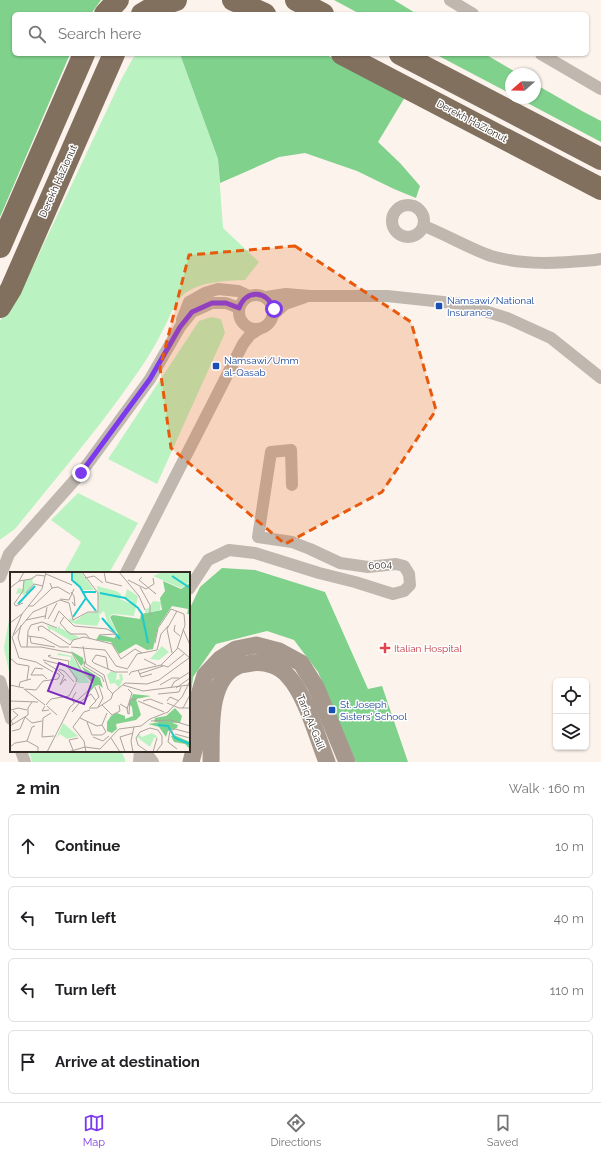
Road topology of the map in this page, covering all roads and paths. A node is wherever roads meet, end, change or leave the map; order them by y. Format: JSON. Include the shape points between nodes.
{"nodes":[{"id":1,"x":118,"y":0,"type":"edge"},
{"id":2,"x":176,"y":0,"type":"edge"},
{"id":3,"x":233,"y":0,"type":"edge"},
{"id":4,"x":296,"y":0,"type":"edge"},
{"id":5,"x":450,"y":0,"type":"edge"},
{"id":6,"x":107,"y":12,"type":"edge"},
{"id":7,"x":145,"y":12,"type":"edge"},
{"id":8,"x":260,"y":12,"type":"edge"},
{"id":9,"x":319,"y":12,"type":"edge"},
{"id":10,"x":470,"y":12,"type":"edge"},
{"id":11,"x":83,"y":56,"type":"edge"},
{"id":12,"x":113,"y":56,"type":"edge"},
{"id":13,"x":346,"y":56,"type":"edge"},
{"id":14,"x":404,"y":56,"type":"edge"},
{"id":15,"x":544,"y":56,"type":"edge"},
{"id":16,"x":601,"y":89,"type":"edge"},
{"id":17,"x":601,"y":159,"type":"edge"},
{"id":18,"x":601,"y":189,"type":"edge"},
{"id":19,"x":424,"y":226,"type":"dead end"},
{"id":20,"x":0,"y":247,"type":"edge"},
{"id":21,"x":601,"y":259,"type":"edge"},
{"id":22,"x":249,"y":296,"type":"junction"},
{"id":23,"x":310,"y":296,"type":"junction"},
{"id":24,"x":266,"y":297,"type":"junction"},
{"id":25,"x":0,"y":307,"type":"edge"},
{"id":26,"x":240,"y":314,"type":"junction"},
{"id":27,"x":274,"y":314,"type":"junction"},
{"id":28,"x":180,"y":327,"type":"junction"},
{"id":29,"x":259,"y":329,"type":"junction"},
{"id":30,"x":234,"y":361,"type":"junction"},
{"id":31,"x":601,"y":378,"type":"edge"},
{"id":32,"x":292,"y":485,"type":"dead end"},
{"id":33,"x":258,"y":537,"type":"junction"},
{"id":34,"x":5,"y":552,"type":"edge"},
{"id":35,"x":254,"y":553,"type":"junction"},
{"id":36,"x":127,"y":572,"type":"edge"},
{"id":37,"x":0,"y":577,"type":"edge"},
{"id":38,"x":190,"y":587,"type":"edge"},
{"id":39,"x":0,"y":681,"type":"edge"},
{"id":40,"x":10,"y":716,"type":"edge"},
{"id":41,"x":21,"y":752,"type":"edge"},
{"id":42,"x":140,"y":752,"type":"edge"},
{"id":43,"x":146,"y":752,"type":"edge"},
{"id":44,"x":25,"y":762,"type":"edge"},
{"id":45,"x":139,"y":762,"type":"edge"},
{"id":46,"x":153,"y":762,"type":"edge"},
{"id":47,"x":191,"y":762,"type":"edge"},
{"id":48,"x":211,"y":762,"type":"edge"},
{"id":49,"x":327,"y":762,"type":"edge"},
{"id":50,"x":347,"y":762,"type":"edge"}],
"edges":[{"from":1,"to":6,"type":"highway"},
{"from":2,"to":7,"type":"highway"},
{"from":3,"to":8,"type":"highway"},
{"from":4,"to":9,"type":"highway"},
{"from":5,"to":10,"type":"street"},
{"from":11,"to":20,"type":"highway"},
{"from":12,"to":25,"type":"highway","name":"Derekh HaZionut","via":[[11,289]]},
{"from":13,"to":18,"type":"highway","name":"Derekh HaZionut"},
{"from":14,"to":17,"type":"highway"},
{"from":15,"to":16,"type":"street"},
{"from":19,"to":21,"type":"street","via":[[492,256],[517,261],[555,263]]},
{"from":22,"to":24,"type":"street","via":[[259,294]]},
{"from":22,"to":26,"type":"street","via":[[241,303]]},
{"from":22,"to":28,"type":"street","via":[[238,291],[218,289],[205,292],[189,302]]},
{"from":23,"to":24,"type":"street","via":[[286,294]]},
{"from":23,"to":27,"type":"street","via":[[285,304]]},
{"from":23,"to":31,"type":"street","via":[[387,296],[462,304],[507,318],[551,338]]},
{"from":24,"to":27,"type":"street","via":[[272,303]]},
{"from":26,"to":28,"type":"street","via":[[226,303],[212,303],[192,312]]},
{"from":26,"to":29,"type":"street","via":[[249,328]]},
{"from":26,"to":30,"type":"street","via":[[240,331]]},
{"from":27,"to":29,"type":"street","via":[[269,324]]},
{"from":28,"to":34,"type":"street","via":[[150,379],[81,473]]},
{"from":29,"to":30,"type":"street","via":[[250,335]]},
{"from":30,"to":36,"type":"street"},
{"from":32,"to":33,"type":"street","via":[[291,450],[271,452]]},
{"from":33,"to":35,"type":"street"},
{"from":33,"to":35,"type":"street","name":"6004","via":[[292,542],[340,563],[368,567],[396,564],[404,566],[409,574],[410,585],[393,594]]},
{"from":34,"to":37,"type":"street"},
{"from":35,"to":38,"type":"street","name":"6004","via":[[229,550],[208,560]]},
{"from":39,"to":40,"type":"street"},
{"from":41,"to":44,"type":"street"},
{"from":42,"to":45,"type":"street"},
{"from":43,"to":46,"type":"street"},
{"from":47,"to":50,"type":"street","name":"Tariq Al-Galil","via":[[197,739],[199,694],[205,675],[220,659],[236,649],[256,645],[279,651],[301,663],[316,687]]},
{"from":48,"to":49,"type":"street","name":"Tariq Al-Galil","via":[[213,704],[218,686],[240,665],[258,662],[276,666],[288,675],[300,693]]}]}
